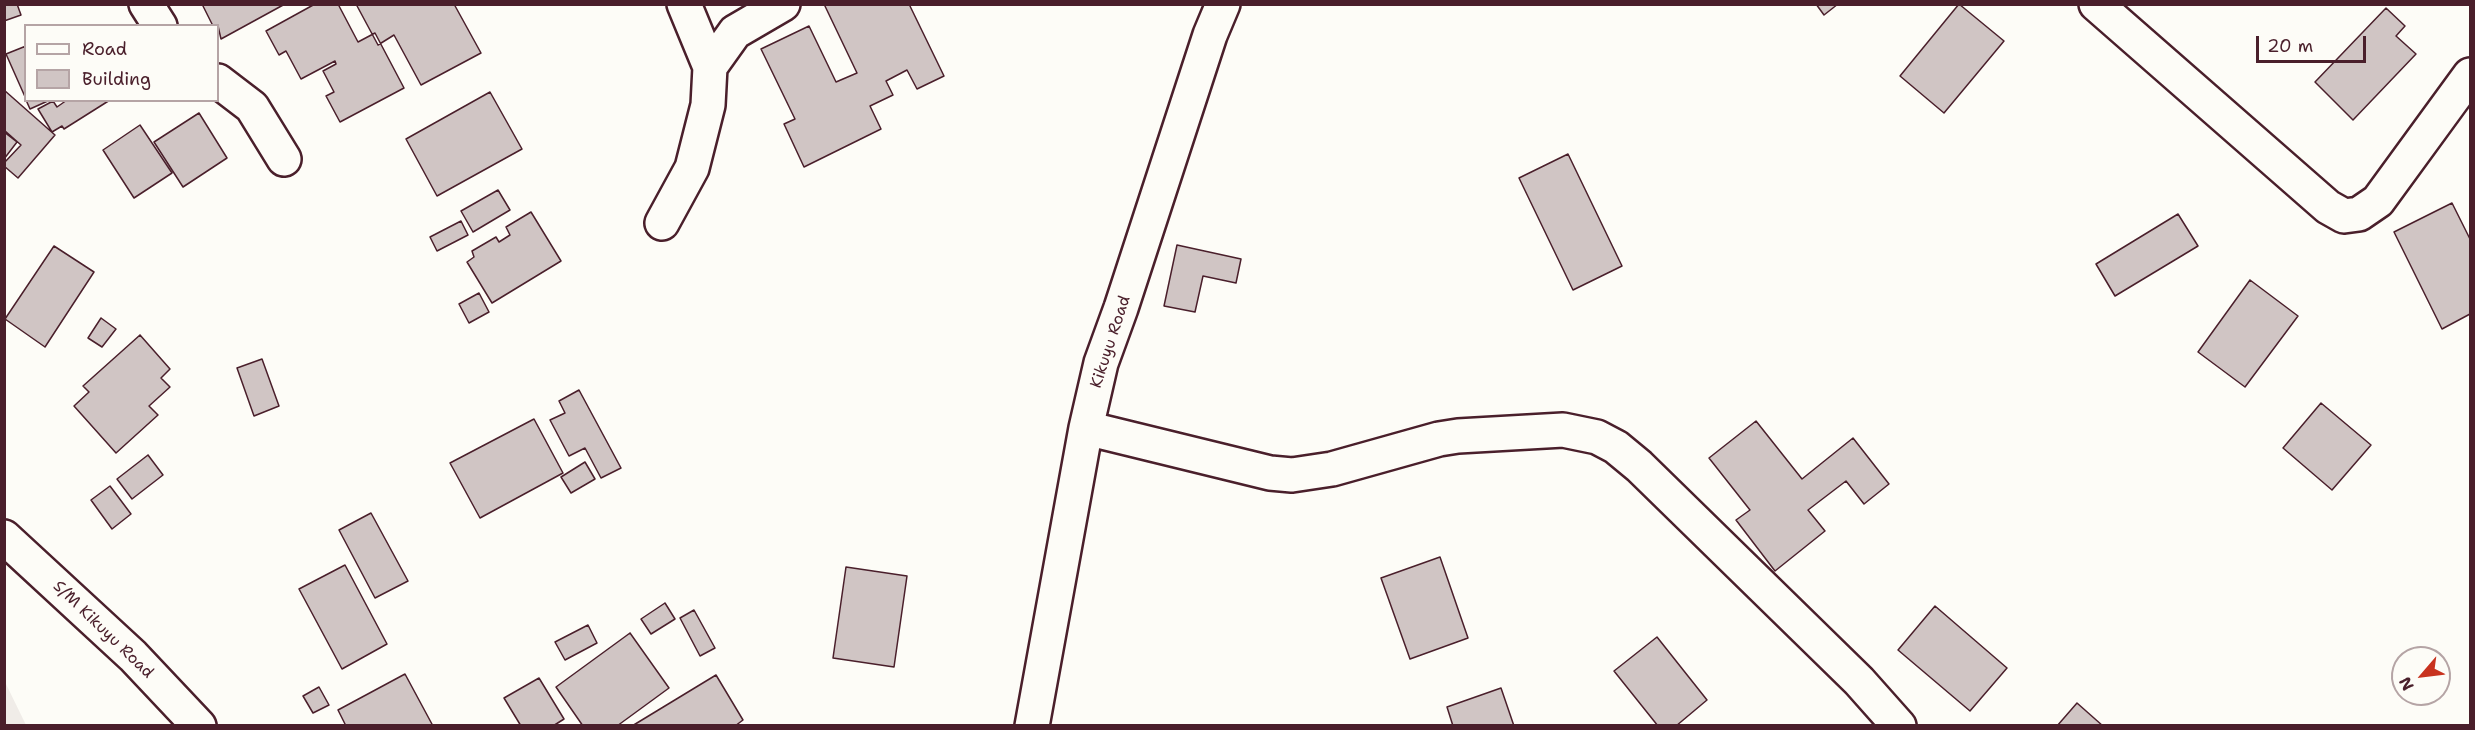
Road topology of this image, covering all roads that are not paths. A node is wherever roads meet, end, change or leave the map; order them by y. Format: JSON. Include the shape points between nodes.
{"nodes":[{"id":1,"x":146,"y":4,"type":"edge"},
{"id":2,"x":684,"y":4,"type":"edge"},
{"id":3,"x":783,"y":4,"type":"edge"},
{"id":4,"x":1223,"y":4,"type":"edge"},
{"id":5,"x":2096,"y":4,"type":"edge"},
{"id":6,"x":159,"y":24,"type":"edge"},
{"id":7,"x":710,"y":67,"type":"junction"},
{"id":8,"x":2470,"y":75,"type":"edge"},
{"id":9,"x":219,"y":82,"type":"edge"},
{"id":10,"x":284,"y":159,"type":"dead end"},
{"id":11,"x":662,"y":223,"type":"dead end"},
{"id":12,"x":1086,"y":429,"type":"junction"},
{"id":13,"x":4,"y":537,"type":"edge"},
{"id":14,"x":199,"y":726,"type":"edge"},
{"id":15,"x":1032,"y":726,"type":"edge"},
{"id":16,"x":1899,"y":726,"type":"edge"}],
"edges":[{"from":1,"to":6,"type":"street"},
{"from":2,"to":7,"type":"street"},
{"from":3,"to":7,"type":"street","via":[[735,32]]},
{"from":4,"to":12,"type":"street","name":"Kikuyu Road","via":[[1101,363]]},
{"from":5,"to":8,"type":"street","via":[[2328,207],[2344,216],[2359,214],[2378,201]]},
{"from":7,"to":11,"type":"street","via":[[708,105],[692,168]]},
{"from":9,"to":10,"type":"street","via":[[252,107]]},
{"from":12,"to":15,"type":"street","name":"Kikuyu Road"},
{"from":12,"to":16,"type":"street","via":[[1292,475],[1332,469],[1458,436],[1563,430],[1597,437],[1639,466],[1859,681]]},
{"from":13,"to":14,"type":"street","name":"S/M Kikuyu Road","via":[[133,656]]}]}
